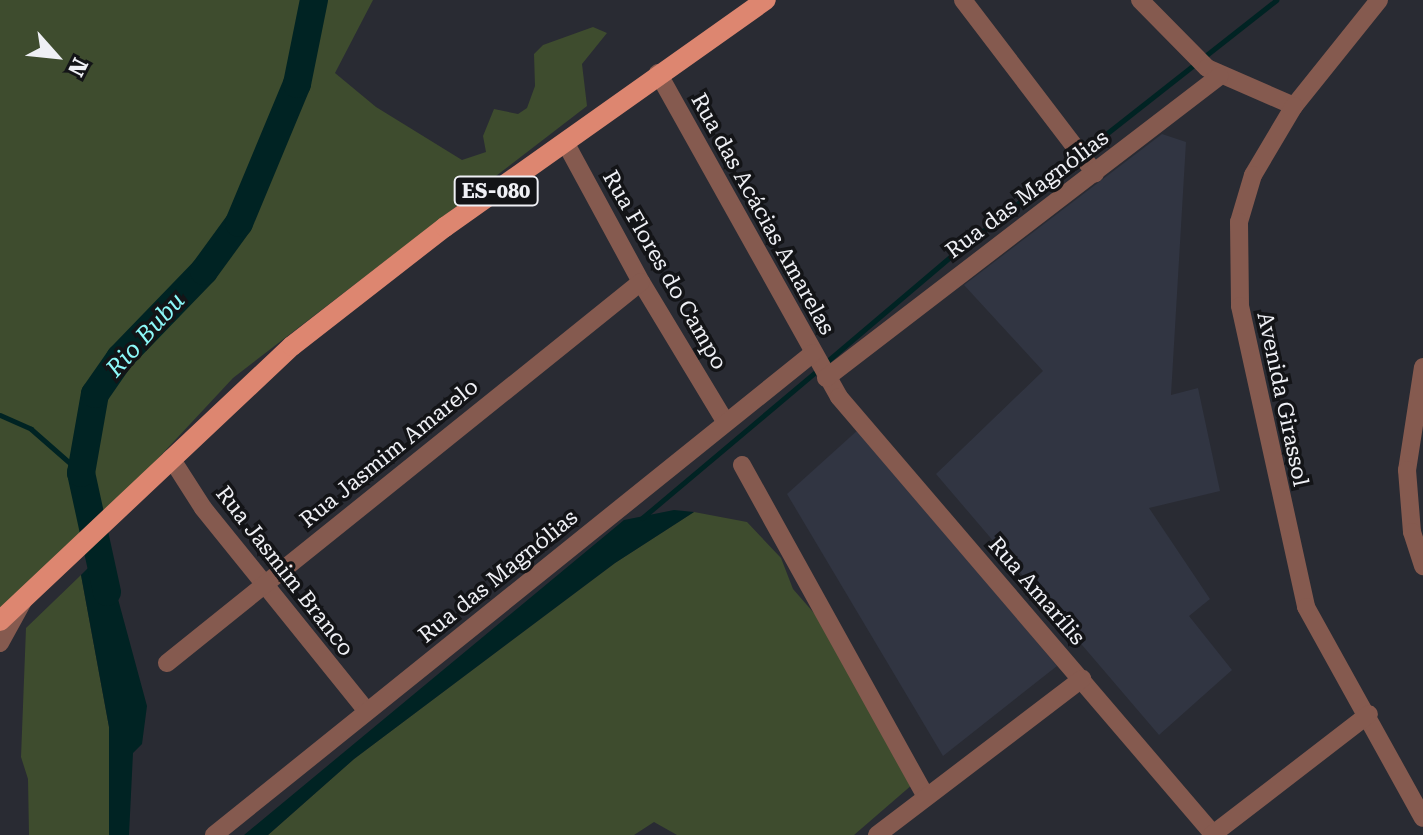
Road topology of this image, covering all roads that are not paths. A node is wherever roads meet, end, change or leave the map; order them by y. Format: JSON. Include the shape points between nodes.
{"nodes":[{"id":1,"x":766,"y":0,"type":"edge"},
{"id":2,"x":963,"y":0,"type":"edge"},
{"id":3,"x":1140,"y":0,"type":"edge"},
{"id":4,"x":1379,"y":0,"type":"edge"},
{"id":5,"x":1213,"y":72,"type":"junction"},
{"id":6,"x":658,"y":73,"type":"junction"},
{"id":7,"x":1294,"y":106,"type":"junction"},
{"id":8,"x":565,"y":142,"type":"junction"},
{"id":9,"x":1086,"y":161,"type":"junction"},
{"id":10,"x":641,"y":282,"type":"junction"},
{"id":11,"x":819,"y":365,"type":"junction"},
{"id":12,"x":1423,"y":367,"type":"edge"},
{"id":13,"x":725,"y":421,"type":"junction"},
{"id":14,"x":1418,"y":425,"type":"edge"},
{"id":15,"x":171,"y":458,"type":"junction"},
{"id":16,"x":742,"y":465,"type":"dead end"},
{"id":17,"x":1423,"y":566,"type":"edge"},
{"id":18,"x":265,"y":583,"type":"junction"},
{"id":19,"x":23,"y":602,"type":"junction"},
{"id":20,"x":0,"y":621,"type":"edge"},
{"id":21,"x":0,"y":643,"type":"edge"},
{"id":22,"x":167,"y":663,"type":"dead end"},
{"id":23,"x":1082,"y":679,"type":"junction"},
{"id":24,"x":366,"y":710,"type":"junction"},
{"id":25,"x":1369,"y":714,"type":"junction"},
{"id":26,"x":925,"y":795,"type":"junction"},
{"id":27,"x":1423,"y":818,"type":"edge"},
{"id":28,"x":214,"y":835,"type":"edge"},
{"id":29,"x":877,"y":835,"type":"edge"},
{"id":30,"x":1213,"y":835,"type":"edge"}],
"edges":[{"from":1,"to":6,"type":"main road","number":"ES-080"},
{"from":2,"to":9,"type":"street"},
{"from":3,"to":5,"type":"street","via":[[1187,53]]},
{"from":4,"to":7,"type":"street","name":"Avenida Girassol"},
{"from":5,"to":7,"type":"street"},
{"from":5,"to":9,"type":"street","name":"Rua das Magnólias"},
{"from":6,"to":8,"type":"main road","number":"ES-080"},
{"from":6,"to":11,"type":"street","name":"Rua das Acácias Amarelas"},
{"from":7,"to":25,"type":"street","name":"Avenida Girassol","via":[[1244,199],[1239,222],[1240,306],[1306,607]]},
{"from":8,"to":10,"type":"street","name":"Rua Flores do Campo"},
{"from":8,"to":15,"type":"main road","number":"ES-080","via":[[337,309]]},
{"from":9,"to":11,"type":"street","name":"Rua das Magnólias"},
{"from":10,"to":13,"type":"street","name":"Rua Flores do Campo"},
{"from":10,"to":18,"type":"street","name":"Rua Jasmim Amarelo"},
{"from":11,"to":13,"type":"street","name":"Rua das Magnólias"},
{"from":11,"to":23,"type":"street","name":"Rua Amarílis"},
{"from":12,"to":14,"type":"street"},
{"from":13,"to":24,"type":"street","name":"Rua das Magnólias"},
{"from":14,"to":17,"type":"street","via":[[1409,502]]},
{"from":15,"to":18,"type":"street","name":"Rua Jasmim Branco","via":[[203,508]]},
{"from":15,"to":19,"type":"main road","number":"ES-080"},
{"from":16,"to":26,"type":"street"},
{"from":18,"to":22,"type":"street","name":"Rua Jasmim Amarelo"},
{"from":18,"to":24,"type":"street","name":"Rua Jasmim Branco"},
{"from":19,"to":20,"type":"main road","number":"ES-080"},
{"from":19,"to":21,"type":"street"},
{"from":23,"to":26,"type":"street"},
{"from":23,"to":30,"type":"street","name":"Rua Amarílis"},
{"from":24,"to":28,"type":"street","name":"Rua das Magnólias"},
{"from":25,"to":27,"type":"street","name":"Avenida Girassol"},
{"from":25,"to":30,"type":"street"},
{"from":26,"to":29,"type":"street"}]}
